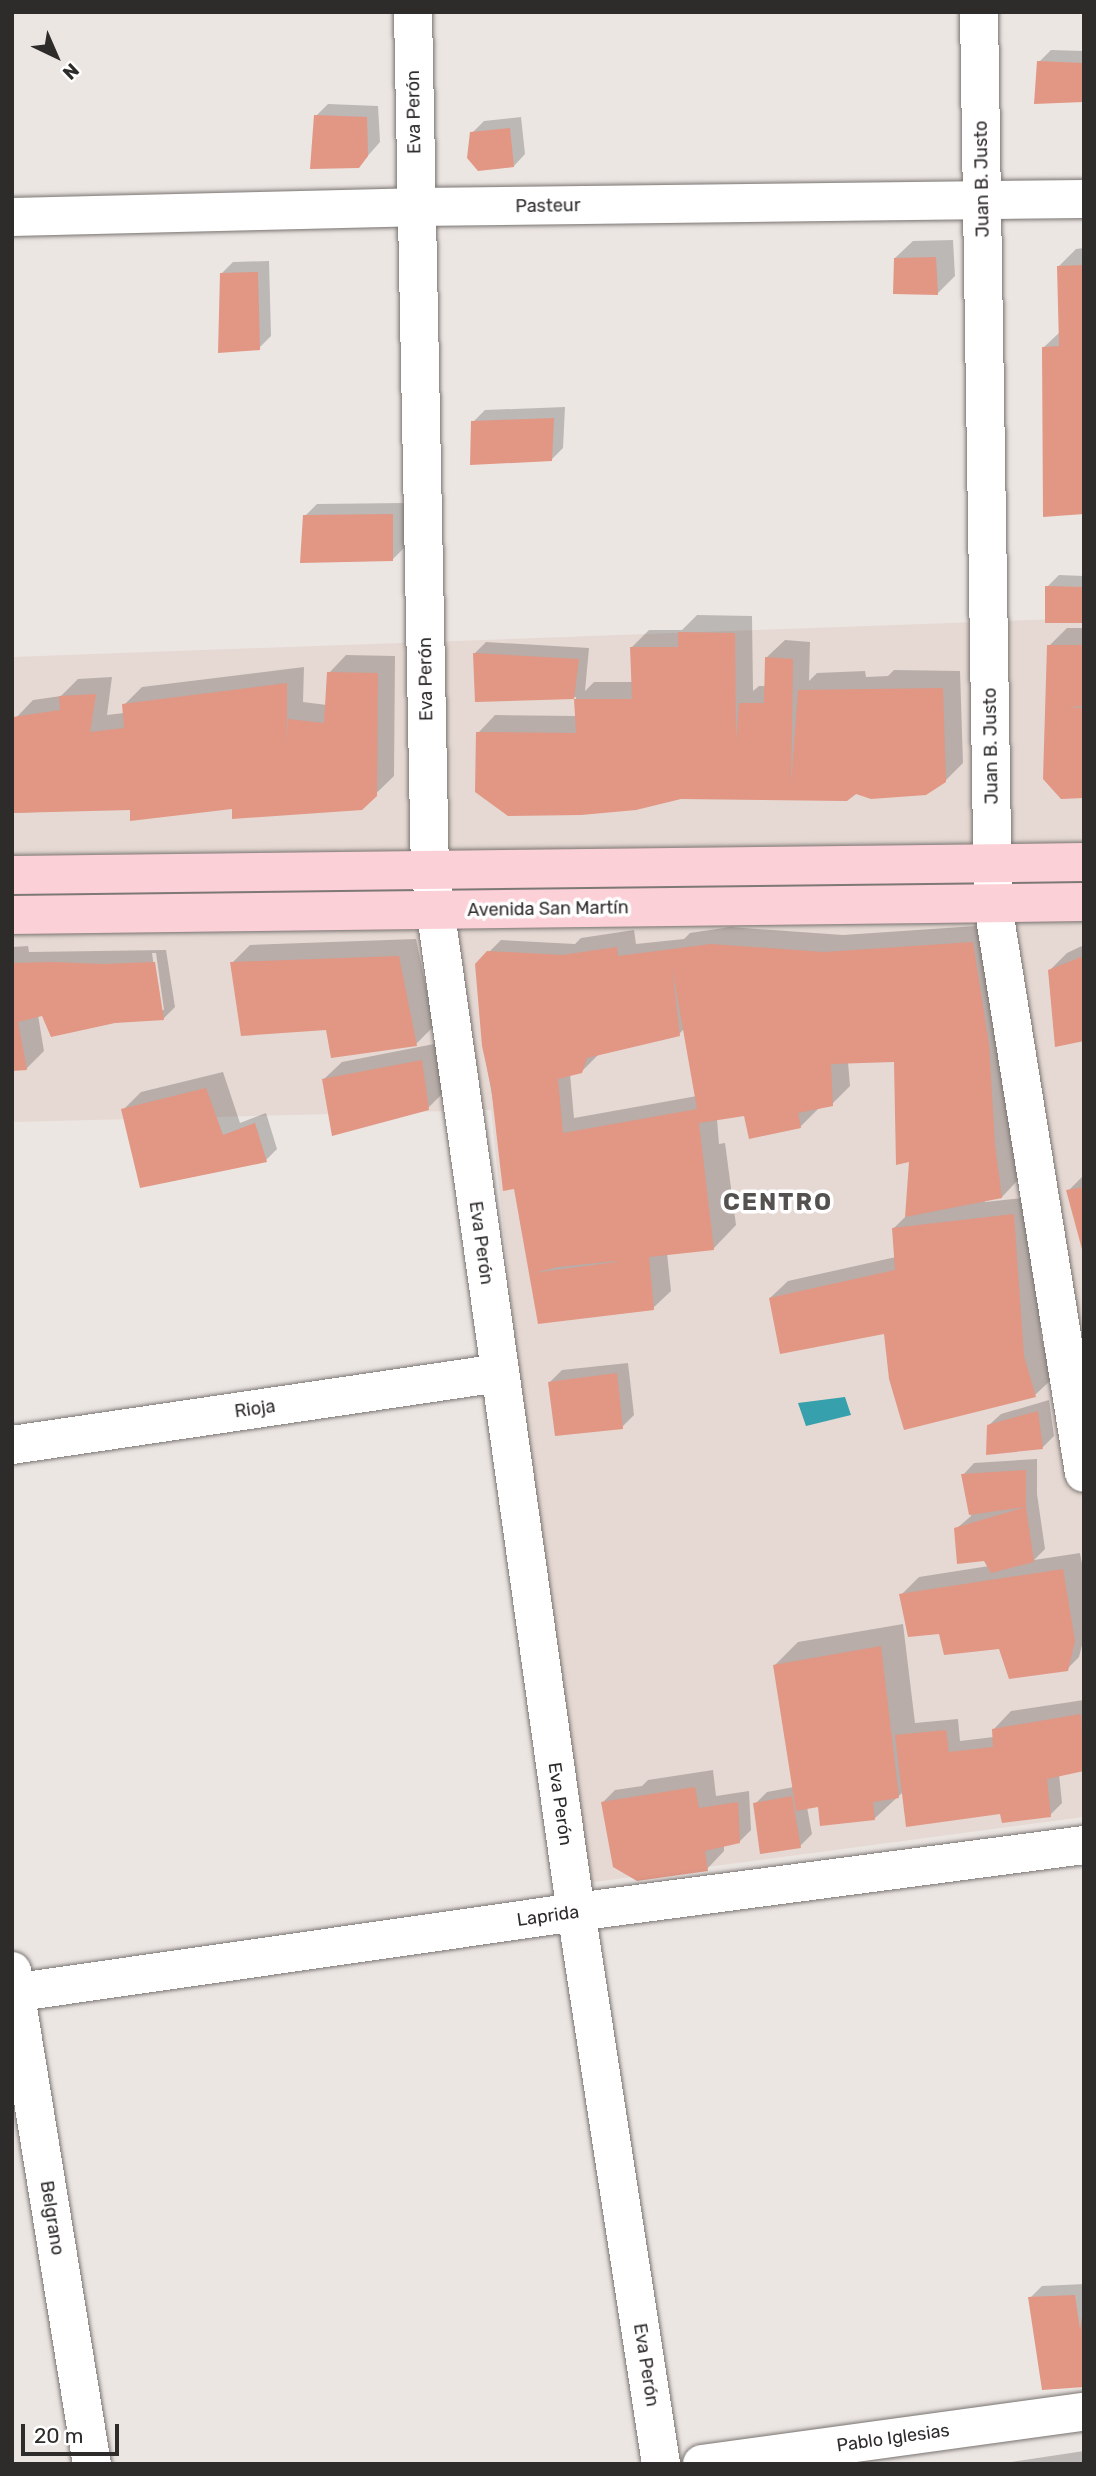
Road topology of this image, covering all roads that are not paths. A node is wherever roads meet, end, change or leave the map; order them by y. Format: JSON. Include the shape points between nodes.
{"nodes":[{"id":1,"x":413,"y":12,"type":"edge"},
{"id":2,"x":979,"y":12,"type":"edge"},
{"id":3,"x":1084,"y":199,"type":"edge"},
{"id":4,"x":982,"y":201,"type":"junction"},
{"id":5,"x":415,"y":207,"type":"junction"},
{"id":6,"x":12,"y":217,"type":"edge"},
{"id":7,"x":1084,"y":862,"type":"edge"},
{"id":8,"x":993,"y":864,"type":"junction"},
{"id":9,"x":430,"y":871,"type":"junction"},
{"id":10,"x":12,"y":875,"type":"edge"},
{"id":11,"x":1084,"y":902,"type":"edge"},
{"id":12,"x":993,"y":905,"type":"junction"},
{"id":13,"x":436,"y":911,"type":"junction"},
{"id":14,"x":12,"y":915,"type":"edge"},
{"id":15,"x":498,"y":1373,"type":"junction"},
{"id":16,"x":12,"y":1445,"type":"edge"},
{"id":17,"x":1084,"y":1473,"type":"edge"},
{"id":18,"x":1084,"y":1846,"type":"edge"},
{"id":19,"x":576,"y":1912,"type":"junction"},
{"id":20,"x":13,"y":1986,"type":"edge"},
{"id":21,"x":1084,"y":2412,"type":"edge"},
{"id":22,"x":92,"y":2464,"type":"edge"},
{"id":23,"x":661,"y":2464,"type":"edge"},
{"id":24,"x":702,"y":2464,"type":"edge"}],
"edges":[{"from":1,"to":5,"type":"street","name":"Eva Perón"},
{"from":2,"to":4,"type":"street","name":"Juan B. Justo"},
{"from":3,"to":4,"type":"street","name":"Pasteur"},
{"from":4,"to":5,"type":"street","name":"Pasteur"},
{"from":4,"to":8,"type":"street","name":"Juan B. Justo"},
{"from":5,"to":6,"type":"street","name":"Pasteur"},
{"from":5,"to":9,"type":"street","name":"Eva Perón"},
{"from":7,"to":8,"type":"main road"},
{"from":8,"to":9,"type":"main road"},
{"from":8,"to":12,"type":"street","name":"Juan B. Justo"},
{"from":9,"to":10,"type":"main road"},
{"from":9,"to":13,"type":"street","name":"Eva Perón"},
{"from":11,"to":12,"type":"main road","name":"Avenida San Martín"},
{"from":12,"to":13,"type":"main road","name":"Avenida San Martín"},
{"from":12,"to":17,"type":"street","name":"Juan B. Justo"},
{"from":13,"to":14,"type":"main road","name":"Avenida San Martín"},
{"from":13,"to":15,"type":"street","name":"Eva Perón"},
{"from":15,"to":16,"type":"street","name":"Rioja"},
{"from":15,"to":19,"type":"street","name":"Eva Perón"},
{"from":18,"to":19,"type":"street","name":"Laprida"},
{"from":19,"to":20,"type":"street","name":"Laprida"},
{"from":19,"to":23,"type":"street","name":"Eva Perón"},
{"from":20,"to":22,"type":"street","name":"Belgrano"},
{"from":21,"to":24,"type":"street","name":"Pablo Iglesias"}]}
